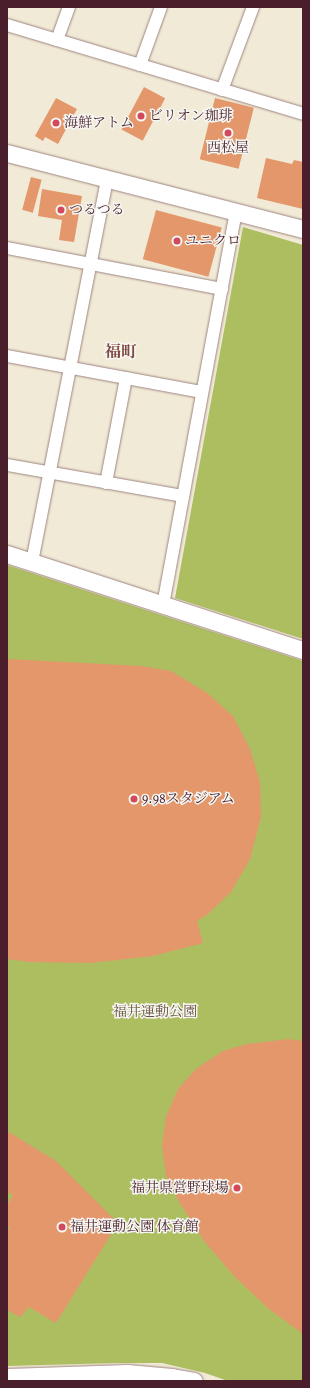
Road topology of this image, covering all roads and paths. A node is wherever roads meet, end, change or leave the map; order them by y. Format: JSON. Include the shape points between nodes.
{"nodes":[{"id":1,"x":69,"y":7,"type":"edge"},
{"id":2,"x":161,"y":7,"type":"edge"},
{"id":3,"x":253,"y":7,"type":"edge"},
{"id":4,"x":7,"y":25,"type":"edge"},
{"id":5,"x":57,"y":40,"type":"junction"},
{"id":6,"x":140,"y":65,"type":"junction"},
{"id":7,"x":222,"y":90,"type":"junction"},
{"id":8,"x":303,"y":114,"type":"edge"},
{"id":9,"x":7,"y":153,"type":"edge"},
{"id":10,"x":106,"y":178,"type":"junction"},
{"id":11,"x":236,"y":211,"type":"junction"},
{"id":12,"x":303,"y":229,"type":"edge"},
{"id":13,"x":7,"y":248,"type":"edge"},
{"id":14,"x":89,"y":262,"type":"junction"},
{"id":15,"x":222,"y":289,"type":"junction"},
{"id":16,"x":7,"y":356,"type":"edge"},
{"id":17,"x":69,"y":367,"type":"junction"},
{"id":18,"x":126,"y":378,"type":"junction"},
{"id":19,"x":202,"y":392,"type":"junction"},
{"id":20,"x":7,"y":465,"type":"edge"},
{"id":21,"x":50,"y":473,"type":"junction"},
{"id":22,"x":106,"y":483,"type":"junction"},
{"id":23,"x":183,"y":496,"type":"junction"},
{"id":24,"x":7,"y":554,"type":"edge"},
{"id":25,"x":32,"y":562,"type":"junction"},
{"id":26,"x":163,"y":605,"type":"junction"},
{"id":27,"x":303,"y":650,"type":"edge"},
{"id":28,"x":7,"y":1378,"type":"edge"},
{"id":29,"x":194,"y":1381,"type":"edge"}],
"edges":[{"from":1,"to":5,"type":"street"},
{"from":2,"to":6,"type":"street"},
{"from":3,"to":7,"type":"street"},
{"from":4,"to":5,"type":"street"},
{"from":5,"to":6,"type":"street"},
{"from":6,"to":7,"type":"street"},
{"from":7,"to":8,"type":"street"},
{"from":9,"to":10,"type":"street"},
{"from":10,"to":11,"type":"street"},
{"from":10,"to":14,"type":"street"},
{"from":11,"to":12,"type":"street"},
{"from":11,"to":15,"type":"street"},
{"from":13,"to":14,"type":"street"},
{"from":14,"to":15,"type":"street"},
{"from":14,"to":17,"type":"street"},
{"from":15,"to":19,"type":"street"},
{"from":16,"to":17,"type":"street"},
{"from":17,"to":18,"type":"street"},
{"from":17,"to":21,"type":"street"},
{"from":18,"to":19,"type":"street"},
{"from":18,"to":22,"type":"street"},
{"from":19,"to":23,"type":"street"},
{"from":20,"to":21,"type":"street"},
{"from":21,"to":22,"type":"street"},
{"from":21,"to":25,"type":"street"},
{"from":22,"to":23,"type":"street"},
{"from":23,"to":26,"type":"street"},
{"from":24,"to":25,"type":"street"},
{"from":25,"to":26,"type":"street"},
{"from":26,"to":27,"type":"street"},
{"from":28,"to":29,"type":"street","via":[[128,1373]]}]}
